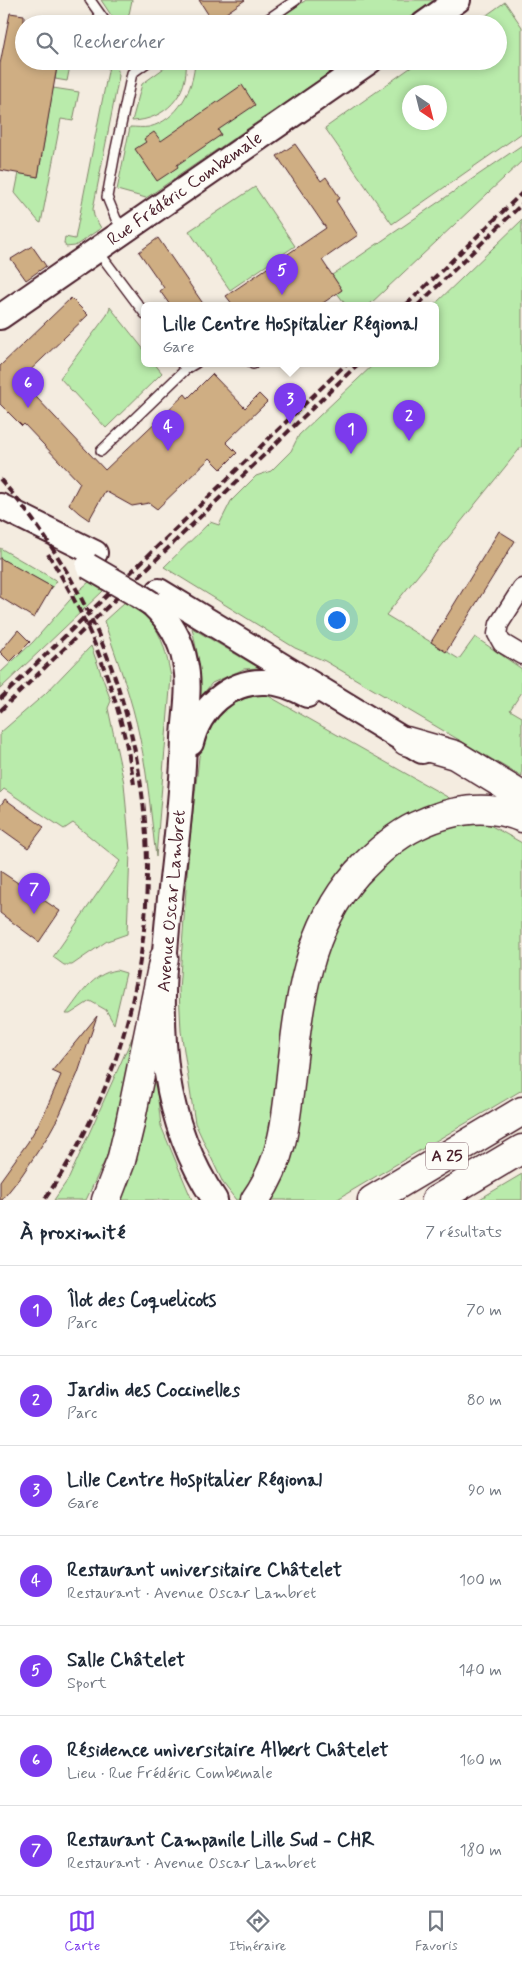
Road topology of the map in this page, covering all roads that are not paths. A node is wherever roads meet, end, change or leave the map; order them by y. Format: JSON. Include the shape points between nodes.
{"nodes":[{"id":1,"x":90,"y":0,"type":"edge"},
{"id":2,"x":296,"y":0,"type":"edge"},
{"id":3,"x":458,"y":0,"type":"edge"},
{"id":4,"x":101,"y":15,"type":"edge"},
{"id":5,"x":274,"y":15,"type":"edge"},
{"id":6,"x":437,"y":15,"type":"edge"},
{"id":7,"x":136,"y":70,"type":"edge"},
{"id":8,"x":357,"y":70,"type":"edge"},
{"id":9,"x":132,"y":73,"type":"joint"},
{"id":10,"x":124,"y":231,"type":"junction"},
{"id":11,"x":97,"y":250,"type":"junction"},
{"id":12,"x":141,"y":309,"type":"edge"},
{"id":13,"x":0,"y":317,"type":"edge"},
{"id":14,"x":183,"y":367,"type":"edge"},
{"id":15,"x":101,"y":451,"type":"dead end"},
{"id":16,"x":0,"y":506,"type":"edge"},
{"id":17,"x":0,"y":524,"type":"edge"},
{"id":18,"x":91,"y":560,"type":"junction"},
{"id":19,"x":522,"y":588,"type":"edge"},
{"id":20,"x":155,"y":598,"type":"junction"},
{"id":21,"x":522,"y":656,"type":"edge"},
{"id":22,"x":350,"y":708,"type":"junction"},
{"id":23,"x":406,"y":741,"type":"junction"},
{"id":24,"x":184,"y":771,"type":"junction"},
{"id":25,"x":522,"y":796,"type":"edge"},
{"id":26,"x":522,"y":812,"type":"edge"},
{"id":27,"x":522,"y":818,"type":"edge"},
{"id":28,"x":164,"y":958,"type":"junction"},
{"id":29,"x":522,"y":1112,"type":"edge"},
{"id":30,"x":522,"y":1149,"type":"edge"},
{"id":31,"x":106,"y":1200,"type":"edge"},
{"id":32,"x":215,"y":1200,"type":"edge"},
{"id":33,"x":255,"y":1200,"type":"edge"},
{"id":34,"x":372,"y":1200,"type":"edge"},
{"id":35,"x":436,"y":1200,"type":"edge"}],
"edges":[{"from":1,"to":4,"type":"lane"},
{"from":2,"to":5,"type":"lane"},
{"from":3,"to":6,"type":"main road"},
{"from":7,"to":9,"type":"lane"},
{"from":8,"to":10,"type":"main road","name":"Rue Frédéric Combemale"},
{"from":9,"to":10,"type":"lane","via":[[107,197]]},
{"from":10,"to":11,"type":"main road","name":"Rue Frédéric Combemale"},
{"from":11,"to":12,"type":"lane"},
{"from":11,"to":13,"type":"main road","name":"Rue Frédéric Combemale"},
{"from":14,"to":15,"type":"lane"},
{"from":16,"to":18,"type":"main road","name":"Avenue Oscar Lambret"},
{"from":17,"to":18,"type":"main road","name":"Avenue Oscar Lambret"},
{"from":18,"to":20,"type":"main road","name":"Avenue Oscar Lambret","bridge":true,"via":[[138,595]]},
{"from":19,"to":21,"type":"street","via":[[496,634]]},
{"from":20,"to":22,"type":"main road","name":"Avenue Oscar Lambret"},
{"from":20,"to":24,"type":"main road","name":"Avenue Oscar Lambret","via":[[180,643],[186,664]]},
{"from":22,"to":23,"type":"main road","name":"Avenue Oscar Lambret"},
{"from":22,"to":24,"type":"main road","name":"Avenue Oscar Lambret","via":[[318,700],[283,684],[254,682],[236,688],[203,713],[196,725]]},
{"from":23,"to":25,"type":"highway","via":[[454,755]]},
{"from":23,"to":26,"type":"main road","name":"Avenue Oscar Lambret"},
{"from":24,"to":28,"type":"main road","name":"Avenue Oscar Lambret"},
{"from":27,"to":33,"type":"highway","via":[[486,809],[454,812],[426,821],[387,845],[346,885],[311,955],[300,1002],[284,1136],[271,1172]]},
{"from":28,"to":31,"type":"highway","via":[[127,1136]]},
{"from":28,"to":32,"type":"main road","name":"Avenue Oscar Lambret","via":[[167,1073],[175,1115],[185,1146]]},
{"from":29,"to":34,"type":"highway","number":"A 25"},
{"from":30,"to":35,"type":"highway","number":"A 25"}]}
